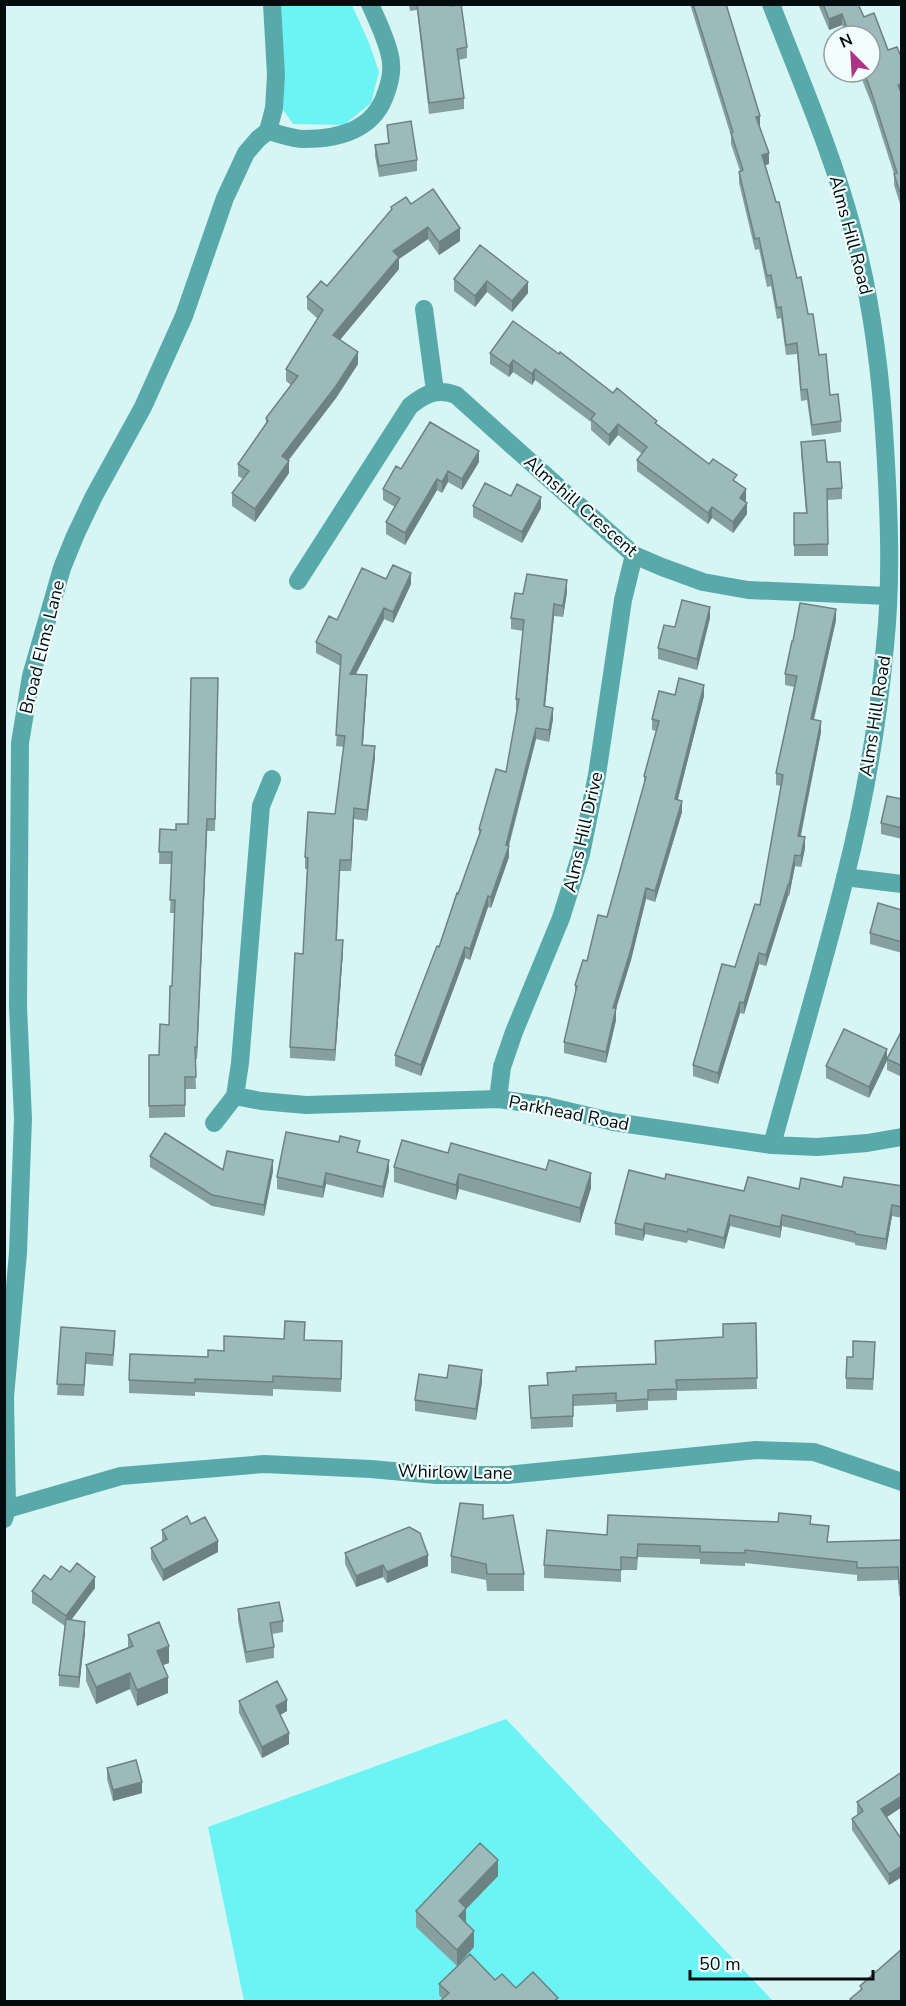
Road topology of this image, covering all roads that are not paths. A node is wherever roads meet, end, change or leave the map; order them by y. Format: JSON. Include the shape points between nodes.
{"nodes":[{"id":1,"x":272,"y":4,"type":"edge"},
{"id":2,"x":370,"y":4,"type":"edge"},
{"id":3,"x":771,"y":4,"type":"edge"},
{"id":4,"x":268,"y":131,"type":"junction"},
{"id":5,"x":424,"y":309,"type":"dead end"},
{"id":6,"x":435,"y":391,"type":"junction"},
{"id":7,"x":634,"y":555,"type":"junction"},
{"id":8,"x":298,"y":581,"type":"dead end"},
{"id":9,"x":888,"y":596,"type":"junction"},
{"id":10,"x":272,"y":779,"type":"dead end"},
{"id":11,"x":845,"y":877,"type":"junction"},
{"id":12,"x":902,"y":884,"type":"edge"},
{"id":13,"x":235,"y":1096,"type":"junction"},
{"id":14,"x":498,"y":1100,"type":"junction"},
{"id":15,"x":214,"y":1123,"type":"dead end"},
{"id":16,"x":902,"y":1137,"type":"edge"},
{"id":17,"x":772,"y":1145,"type":"junction"},
{"id":18,"x":902,"y":1482,"type":"edge"},
{"id":19,"x":6,"y":1514,"type":"edge"}],
"edges":[{"from":1,"to":4,"type":"street","via":[[276,75]]},
{"from":2,"to":4,"type":"street","via":[[390,53],[391,80],[384,101],[371,118],[356,131],[336,136],[303,139]]},
{"from":3,"to":9,"type":"street","name":"Alms Hill Road","via":[[818,123],[850,220],[873,318],[888,495]]},
{"from":4,"to":19,"type":"street","name":"Broad Elms Lane","via":[[246,153],[225,198],[180,327],[75,536],[31,676],[20,743],[18,1006],[23,1119],[18,1253],[5,1397]]},
{"from":5,"to":6,"type":"street"},
{"from":6,"to":7,"type":"street","name":"Almshill Crescent","via":[[456,395]]},
{"from":6,"to":8,"type":"street","via":[[410,406]]},
{"from":7,"to":9,"type":"street","name":"Almshill Crescent","via":[[703,582],[748,590]]},
{"from":7,"to":14,"type":"street","name":"Alms Hill Drive","via":[[623,600],[581,855],[561,918],[502,1067]]},
{"from":9,"to":11,"type":"street","name":"Alms Hill Road","via":[[875,722]]},
{"from":10,"to":13,"type":"street","via":[[261,806]]},
{"from":11,"to":12,"type":"street"},
{"from":11,"to":17,"type":"street","name":"Alms Hill Road"},
{"from":13,"to":14,"type":"street","name":"Parkhead Road","via":[[306,1105]]},
{"from":13,"to":15,"type":"street"},
{"from":14,"to":17,"type":"street","name":"Parkhead Road"},
{"from":16,"to":17,"type":"street","name":"Parkhead Road","via":[[818,1147]]},
{"from":18,"to":19,"type":"street","name":"Whirlow Lane","via":[[814,1452],[756,1450],[507,1475],[436,1475],[264,1464],[121,1476]]}]}
